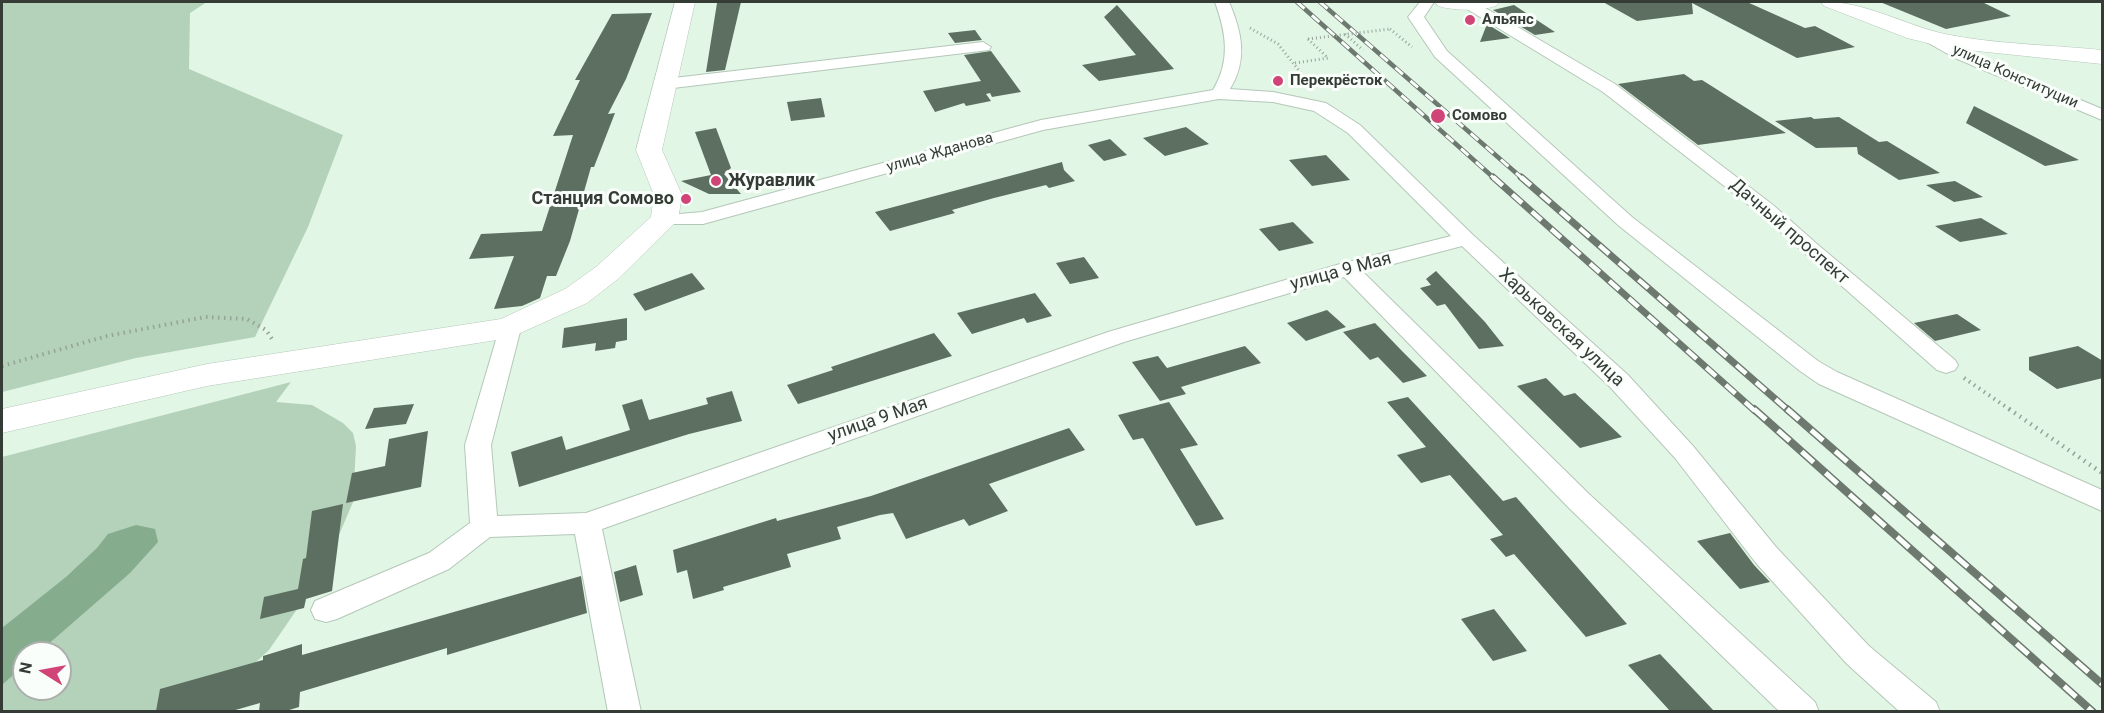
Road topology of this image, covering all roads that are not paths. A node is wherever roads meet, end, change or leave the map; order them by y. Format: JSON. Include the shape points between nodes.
{"nodes":[{"id":1,"x":685,"y":2,"type":"edge"},
{"id":2,"x":1222,"y":2,"type":"edge"},
{"id":3,"x":1427,"y":2,"type":"edge"},
{"id":4,"x":1445,"y":2,"type":"edge"},
{"id":5,"x":1489,"y":2,"type":"edge"},
{"id":6,"x":1831,"y":2,"type":"edge"},
{"id":7,"x":1467,"y":3,"type":"edge"},
{"id":8,"x":1929,"y":37,"type":"junction"},
{"id":9,"x":983,"y":47,"type":"dead end"},
{"id":10,"x":2002,"y":48,"type":"junction"},
{"id":11,"x":2100,"y":57,"type":"edge"},
{"id":12,"x":2007,"y":75,"type":"junction"},
{"id":13,"x":666,"y":84,"type":"junction"},
{"id":14,"x":1219,"y":94,"type":"junction"},
{"id":15,"x":2103,"y":116,"type":"edge"},
{"id":16,"x":664,"y":220,"type":"junction"},
{"id":17,"x":1466,"y":239,"type":"junction"},
{"id":18,"x":1348,"y":269,"type":"junction"},
{"id":19,"x":509,"y":327,"type":"junction"},
{"id":20,"x":1946,"y":365,"type":"road end"},
{"id":21,"x":2,"y":421,"type":"edge"},
{"id":22,"x":2103,"y":501,"type":"edge"},
{"id":23,"x":587,"y":523,"type":"junction"},
{"id":24,"x":484,"y":527,"type":"junction"},
{"id":25,"x":326,"y":610,"type":"dead end"},
{"id":26,"x":1896,"y":698,"type":"edge"},
{"id":27,"x":626,"y":711,"type":"edge"},
{"id":28,"x":1803,"y":711,"type":"edge"},
{"id":29,"x":1924,"y":711,"type":"edge"}],
"edges":[{"from":1,"to":13,"type":"street"},
{"from":2,"to":14,"type":"street","via":[[1235,41],[1232,75]]},
{"from":3,"to":22,"type":"street","via":[[1416,17],[1441,54],[1624,221],[1809,366]]},
{"from":4,"to":7,"type":"street"},
{"from":5,"to":7,"type":"street"},
{"from":6,"to":8,"type":"street"},
{"from":7,"to":20,"type":"street","name":"Дачный проспект","via":[[1609,88],[1766,209]]},
{"from":8,"to":10,"type":"street"},
{"from":8,"to":12,"type":"street","name":"улица Конституции"},
{"from":9,"to":13,"type":"street"},
{"from":10,"to":11,"type":"street"},
{"from":10,"to":12,"type":"street"},
{"from":12,"to":15,"type":"street","name":"улица Конституции"},
{"from":13,"to":16,"type":"street","via":[[649,150],[668,195]]},
{"from":14,"to":16,"type":"street","name":"улица Жданова","via":[[1041,124],[704,218]]},
{"from":14,"to":17,"type":"street","name":"Харьковская улица","via":[[1273,97],[1320,107],[1354,129]]},
{"from":16,"to":19,"type":"street","via":[[576,296]]},
{"from":17,"to":18,"type":"street","name":"улица 9 Мая"},
{"from":17,"to":26,"type":"street","name":"Харьковская улица","via":[[1619,381],[1684,452],[1766,555]]},
{"from":18,"to":23,"type":"street","name":"улица 9 Мая","via":[[1116,337]]},
{"from":18,"to":28,"type":"street","via":[[1579,501]]},
{"from":19,"to":21,"type":"street","via":[[207,375]]},
{"from":19,"to":24,"type":"street","via":[[478,445]]},
{"from":23,"to":24,"type":"street","name":"улица 9 Мая"},
{"from":23,"to":27,"type":"street"},
{"from":24,"to":25,"type":"street","via":[[439,561]]},
{"from":26,"to":29,"type":"street","name":"Харьковская улица"}]}
